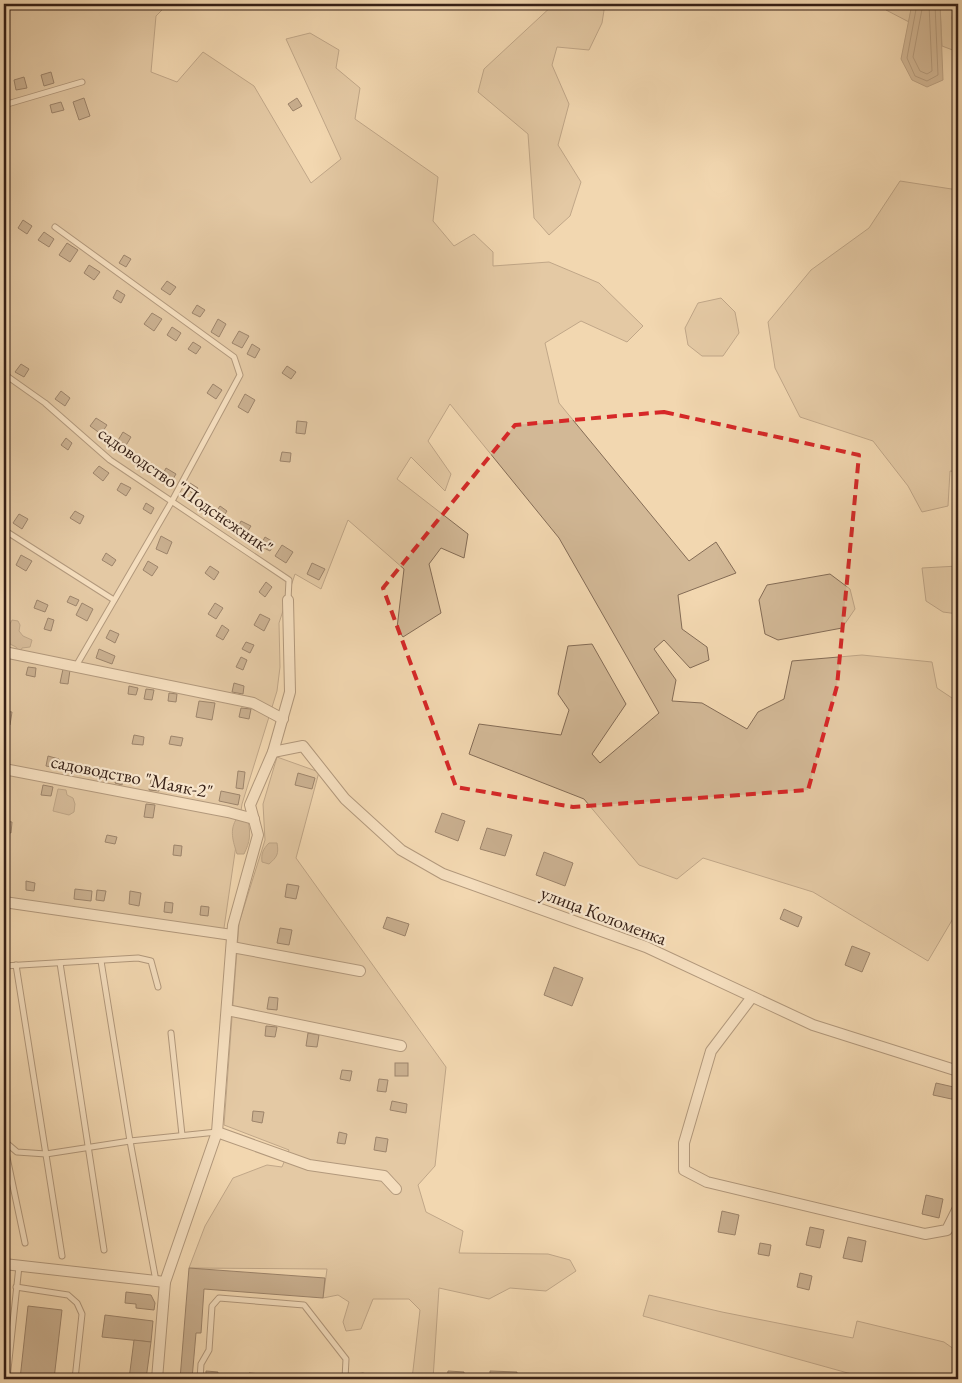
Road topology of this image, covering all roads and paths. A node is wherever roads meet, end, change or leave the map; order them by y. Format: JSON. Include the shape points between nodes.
{"nodes":[{"id":1,"x":82,"y":82,"type":"dead end"},
{"id":2,"x":4,"y":105,"type":"edge"},
{"id":3,"x":55,"y":227,"type":"dead end"},
{"id":4,"x":4,"y":374,"type":"edge"},
{"id":5,"x":172,"y":501,"type":"junction"},
{"id":6,"x":4,"y":530,"type":"edge"},
{"id":7,"x":114,"y":600,"type":"junction"},
{"id":8,"x":288,"y":600,"type":"joint"},
{"id":9,"x":4,"y":652,"type":"edge"},
{"id":10,"x":76,"y":666,"type":"junction"},
{"id":11,"x":282,"y":718,"type":"junction"},
{"id":12,"x":273,"y":752,"type":"junction"},
{"id":13,"x":4,"y":769,"type":"edge"},
{"id":14,"x":254,"y":819,"type":"junction"},
{"id":15,"x":4,"y":902,"type":"edge"},
{"id":16,"x":232,"y":934,"type":"junction"},
{"id":17,"x":232,"y":947,"type":"junction"},
{"id":18,"x":101,"y":961,"type":"junction"},
{"id":19,"x":60,"y":963,"type":"junction"},
{"id":20,"x":16,"y":965,"type":"junction"},
{"id":21,"x":4,"y":966,"type":"edge"},
{"id":22,"x":360,"y":971,"type":"dead end"},
{"id":23,"x":158,"y":987,"type":"dead end"},
{"id":24,"x":752,"y":997,"type":"junction"},
{"id":25,"x":227,"y":1010,"type":"junction"},
{"id":26,"x":171,"y":1032,"type":"dead end"},
{"id":27,"x":401,"y":1046,"type":"dead end"},
{"id":28,"x":958,"y":1071,"type":"edge"},
{"id":29,"x":217,"y":1132,"type":"junction"},
{"id":30,"x":182,"y":1136,"type":"junction"},
{"id":31,"x":130,"y":1141,"type":"junction"},
{"id":32,"x":4,"y":1142,"type":"edge"},
{"id":33,"x":88,"y":1148,"type":"junction"},
{"id":34,"x":46,"y":1154,"type":"junction"},
{"id":35,"x":396,"y":1189,"type":"dead end"},
{"id":36,"x":958,"y":1208,"type":"edge"},
{"id":37,"x":25,"y":1243,"type":"dead end"},
{"id":38,"x":104,"y":1250,"type":"dead end"},
{"id":39,"x":62,"y":1256,"type":"dead end"},
{"id":40,"x":4,"y":1264,"type":"edge"},
{"id":41,"x":18,"y":1266,"type":"junction"},
{"id":42,"x":160,"y":1282,"type":"junction"},
{"id":43,"x":16,"y":1287,"type":"junction"},
{"id":44,"x":7,"y":1379,"type":"edge"},
{"id":45,"x":75,"y":1379,"type":"edge"},
{"id":46,"x":156,"y":1379,"type":"edge"},
{"id":47,"x":200,"y":1379,"type":"edge"},
{"id":48,"x":345,"y":1379,"type":"edge"},
{"id":49,"x":368,"y":1379,"type":"edge"}],
"edges":[{"from":1,"to":2,"type":"lane"},
{"from":3,"to":5,"type":"lane","via":[[234,357],[240,375]]},
{"from":4,"to":5,"type":"lane","name":"садоводство \"Подснежник\"","via":[[45,403],[110,460]]},
{"from":5,"to":7,"type":"lane"},
{"from":5,"to":8,"type":"lane","name":"садоводство \"Подснежник\"","via":[[289,580]]},
{"from":6,"to":7,"type":"lane"},
{"from":7,"to":10,"type":"lane"},
{"from":8,"to":11,"type":"street","via":[[290,692]]},
{"from":9,"to":10,"type":"street"},
{"from":10,"to":11,"type":"street","via":[[253,703]]},
{"from":11,"to":12,"type":"street"},
{"from":12,"to":14,"type":"street","via":[[250,805]]},
{"from":12,"to":24,"type":"street","name":"улица Коломенка","via":[[303,746],[345,799],[401,850],[443,874],[646,947]]},
{"from":13,"to":14,"type":"street","name":"садоводство \"Маяк-2\""},
{"from":14,"to":16,"type":"street","via":[[258,835]]},
{"from":15,"to":16,"type":"street"},
{"from":16,"to":17,"type":"street"},
{"from":17,"to":22,"type":"street"},
{"from":17,"to":25,"type":"street"},
{"from":18,"to":19,"type":"lane"},
{"from":18,"to":23,"type":"lane","via":[[138,958],[151,961]]},
{"from":18,"to":31,"type":"lane"},
{"from":19,"to":20,"type":"lane"},
{"from":19,"to":33,"type":"lane"},
{"from":20,"to":21,"type":"lane"},
{"from":20,"to":34,"type":"lane"},
{"from":24,"to":28,"type":"street","name":"улица Коломенка","via":[[813,1025]]},
{"from":24,"to":36,"type":"street","via":[[711,1051],[684,1143],[684,1170],[708,1182],[925,1234],[947,1230]]},
{"from":25,"to":27,"type":"street"},
{"from":25,"to":29,"type":"street"},
{"from":26,"to":30,"type":"lane"},
{"from":29,"to":30,"type":"lane"},
{"from":29,"to":35,"type":"street","via":[[309,1165],[384,1176]]},
{"from":29,"to":42,"type":"street"},
{"from":30,"to":31,"type":"lane"},
{"from":31,"to":33,"type":"lane"},
{"from":31,"to":42,"type":"lane"},
{"from":32,"to":34,"type":"lane","via":[[17,1152]]},
{"from":32,"to":37,"type":"lane"},
{"from":33,"to":34,"type":"lane"},
{"from":33,"to":38,"type":"lane"},
{"from":34,"to":39,"type":"lane"},
{"from":40,"to":41,"type":"street"},
{"from":41,"to":42,"type":"street"},
{"from":41,"to":43,"type":"lane"},
{"from":42,"to":46,"type":"street"},
{"from":43,"to":44,"type":"lane"},
{"from":43,"to":45,"type":"lane","via":[[68,1295],[77,1303],[82,1314]]},
{"from":47,"to":48,"type":"lane","via":[[201,1364],[209,1350],[212,1306],[219,1298],[304,1305],[346,1359]]},
{"from":48,"to":49,"type":"lane","via":[[363,1376]]}]}
